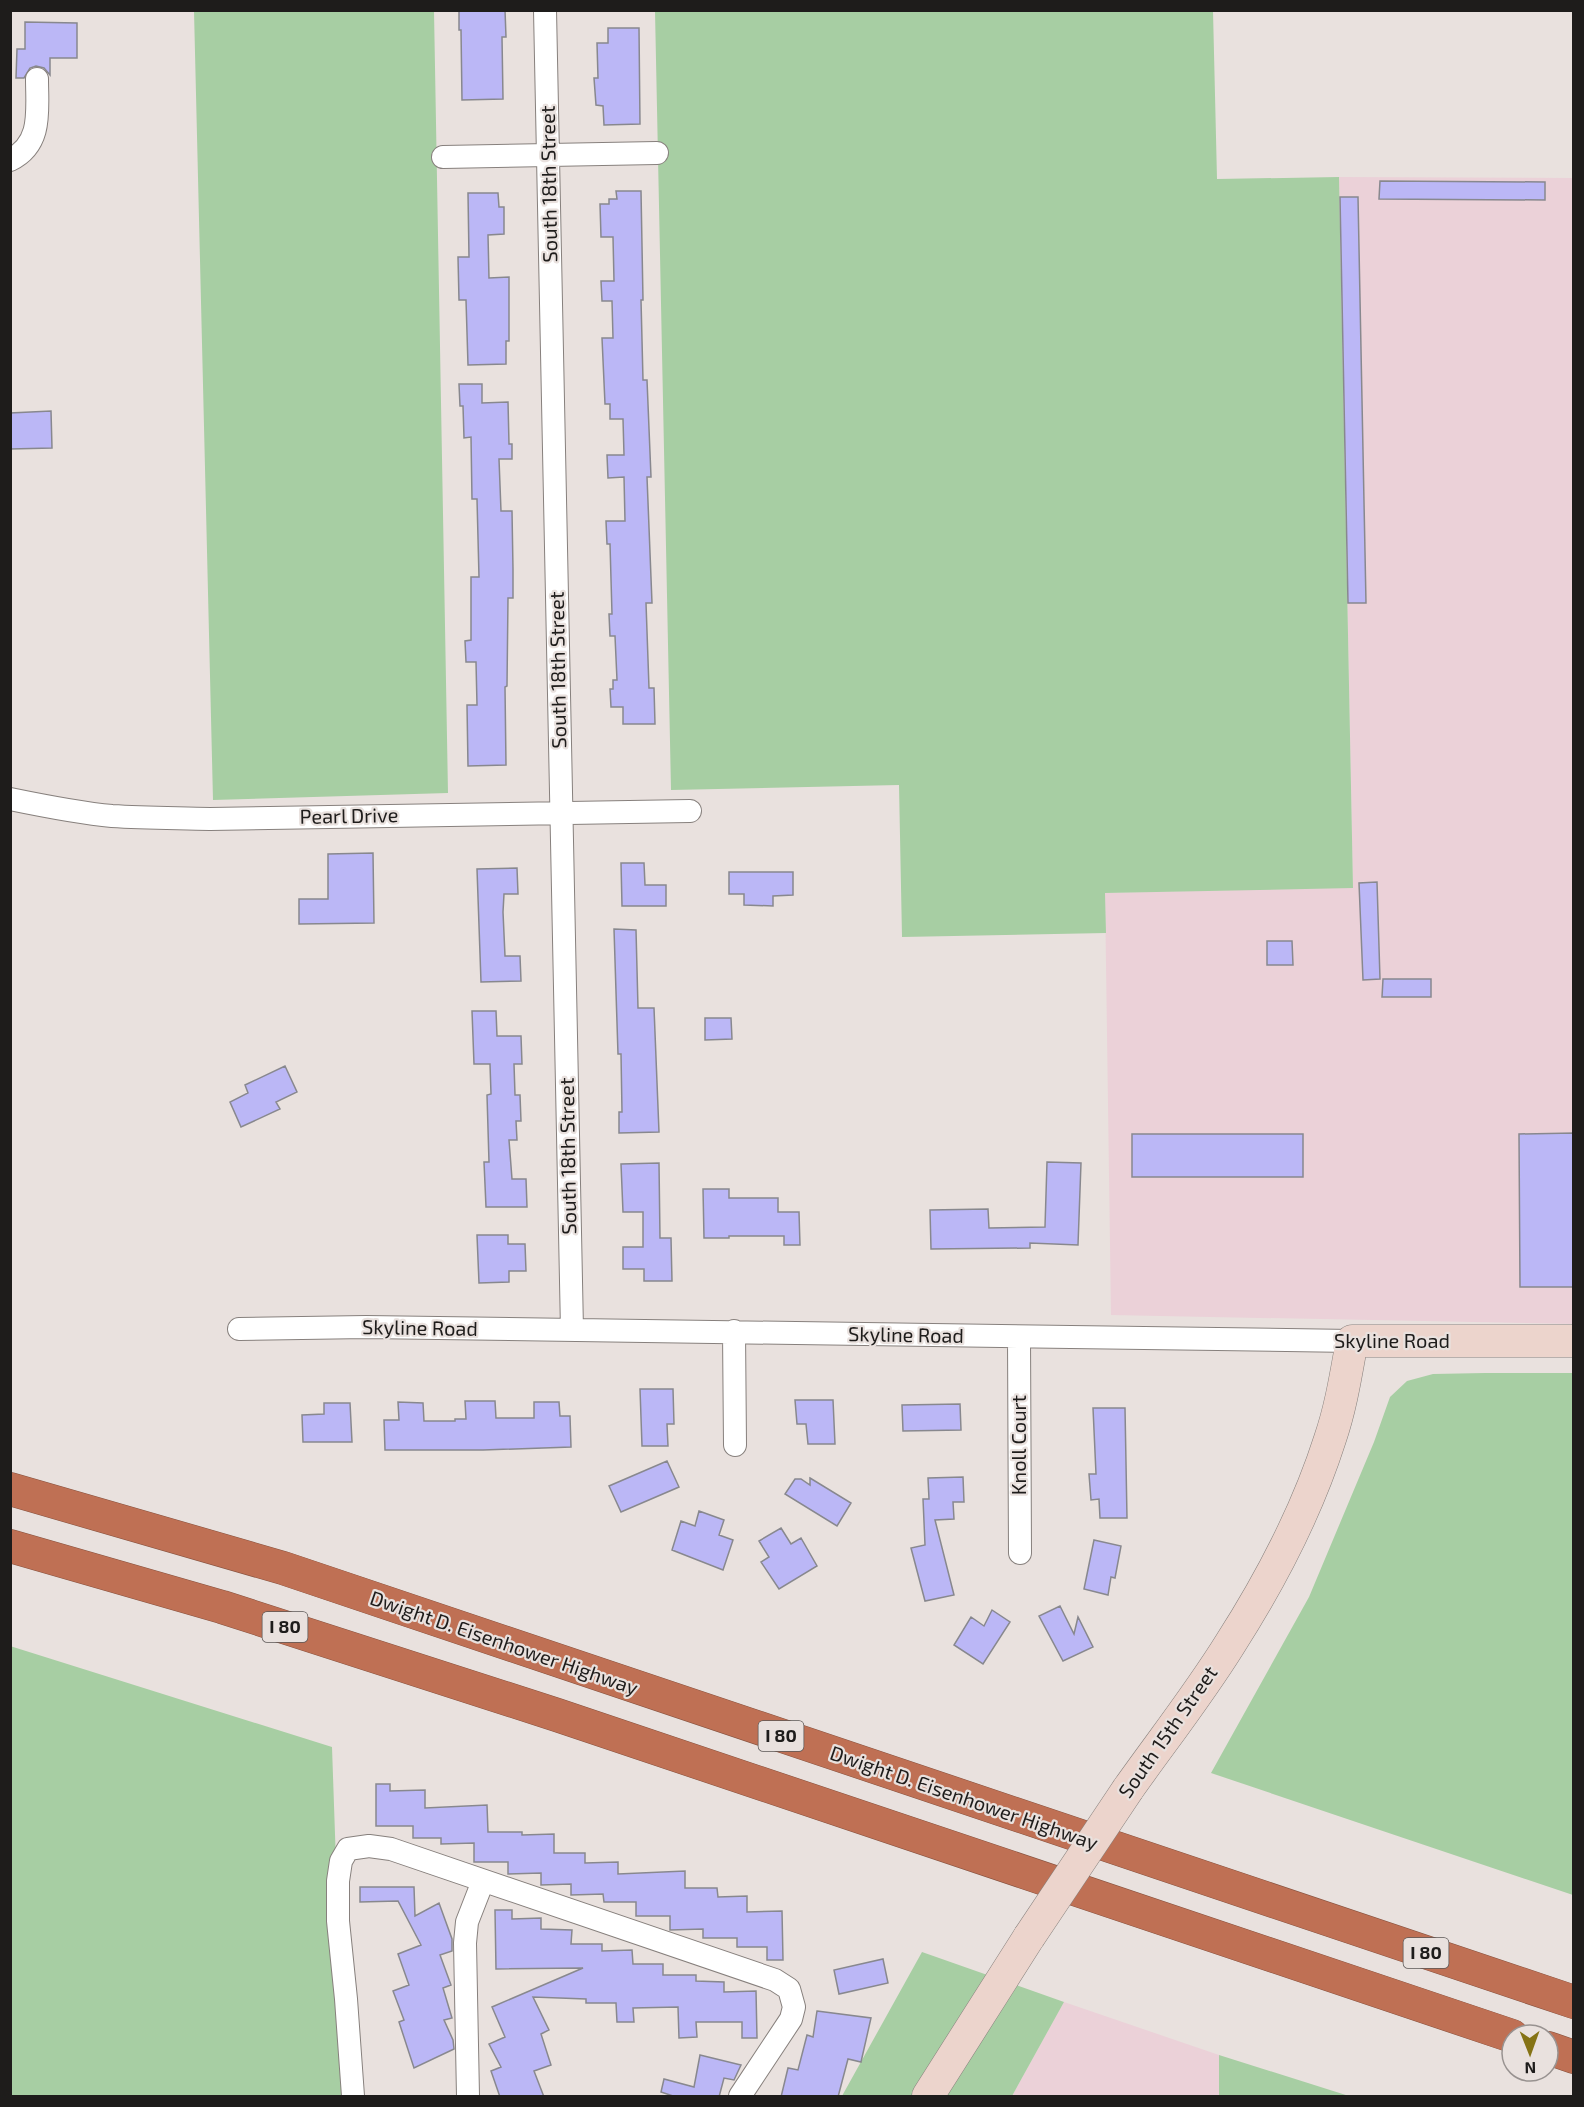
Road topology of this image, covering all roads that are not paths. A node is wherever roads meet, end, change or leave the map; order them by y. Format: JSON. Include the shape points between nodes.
{"nodes":[{"id":1,"x":545,"y":10,"type":"edge"},
{"id":2,"x":37,"y":79,"type":"dead end"},
{"id":3,"x":657,"y":153,"type":"dead end"},
{"id":4,"x":548,"y":154,"type":"junction"},
{"id":5,"x":443,"y":157,"type":"dead end"},
{"id":6,"x":10,"y":160,"type":"edge"},
{"id":7,"x":10,"y":799,"type":"edge"},
{"id":8,"x":690,"y":811,"type":"dead end"},
{"id":9,"x":561,"y":812,"type":"junction"},
{"id":10,"x":239,"y":1329,"type":"dead end"},
{"id":11,"x":572,"y":1330,"type":"junction"},
{"id":12,"x":734,"y":1331,"type":"junction"},
{"id":13,"x":1019,"y":1337,"type":"junction"},
{"id":14,"x":1352,"y":1341,"type":"junction"},
{"id":15,"x":1574,"y":1341,"type":"edge"},
{"id":16,"x":735,"y":1445,"type":"dead end"},
{"id":17,"x":10,"y":1489,"type":"edge"},
{"id":18,"x":10,"y":1546,"type":"edge"},
{"id":19,"x":1020,"y":1553,"type":"dead end"},
{"id":20,"x":483,"y":1881,"type":"junction"},
{"id":21,"x":1574,"y":2002,"type":"edge"},
{"id":22,"x":1500,"y":2032,"type":"edge"},
{"id":23,"x":353,"y":2097,"type":"edge"},
{"id":24,"x":468,"y":2097,"type":"edge"},
{"id":25,"x":740,"y":2097,"type":"edge"},
{"id":26,"x":928,"y":2097,"type":"edge"}],
"edges":[{"from":1,"to":4,"type":"street","name":"South 18th Street"},
{"from":2,"to":6,"type":"street","via":[[37,119],[32,142]]},
{"from":3,"to":4,"type":"street"},
{"from":4,"to":5,"type":"street"},
{"from":4,"to":9,"type":"street","name":"South 18th Street"},
{"from":7,"to":9,"type":"street","name":"Pearl Drive","via":[[110,816],[153,818]]},
{"from":8,"to":9,"type":"street","name":"Pearl Drive"},
{"from":9,"to":11,"type":"street","name":"South 18th Street"},
{"from":10,"to":11,"type":"street","name":"Skyline Road"},
{"from":11,"to":12,"type":"street","name":"Skyline Road"},
{"from":12,"to":13,"type":"street","name":"Skyline Road"},
{"from":12,"to":16,"type":"street"},
{"from":13,"to":14,"type":"street","name":"Skyline Road"},
{"from":13,"to":19,"type":"street","name":"Knoll Court"},
{"from":14,"to":15,"type":"main road","name":"Skyline Road"},
{"from":14,"to":26,"type":"main road","name":"South 15th Street","bridge":true,"via":[[1344,1388],[1315,1481],[1296,1526],[1231,1644],[1029,1937]]},
{"from":17,"to":21,"type":"highway","name":"Dwight D. Eisenhower Highway","number":"I 80","via":[[283,1568]]},
{"from":18,"to":22,"type":"highway","number":"I 80","via":[[222,1607],[546,1712]]},
{"from":20,"to":23,"type":"street","via":[[391,1849],[348,1849],[341,1861],[338,1881],[338,1921]]},
{"from":20,"to":24,"type":"street","via":[[467,1922],[465,1942]]},
{"from":20,"to":25,"type":"street","via":[[775,1980],[789,1989],[794,2007],[791,2019]]}]}
